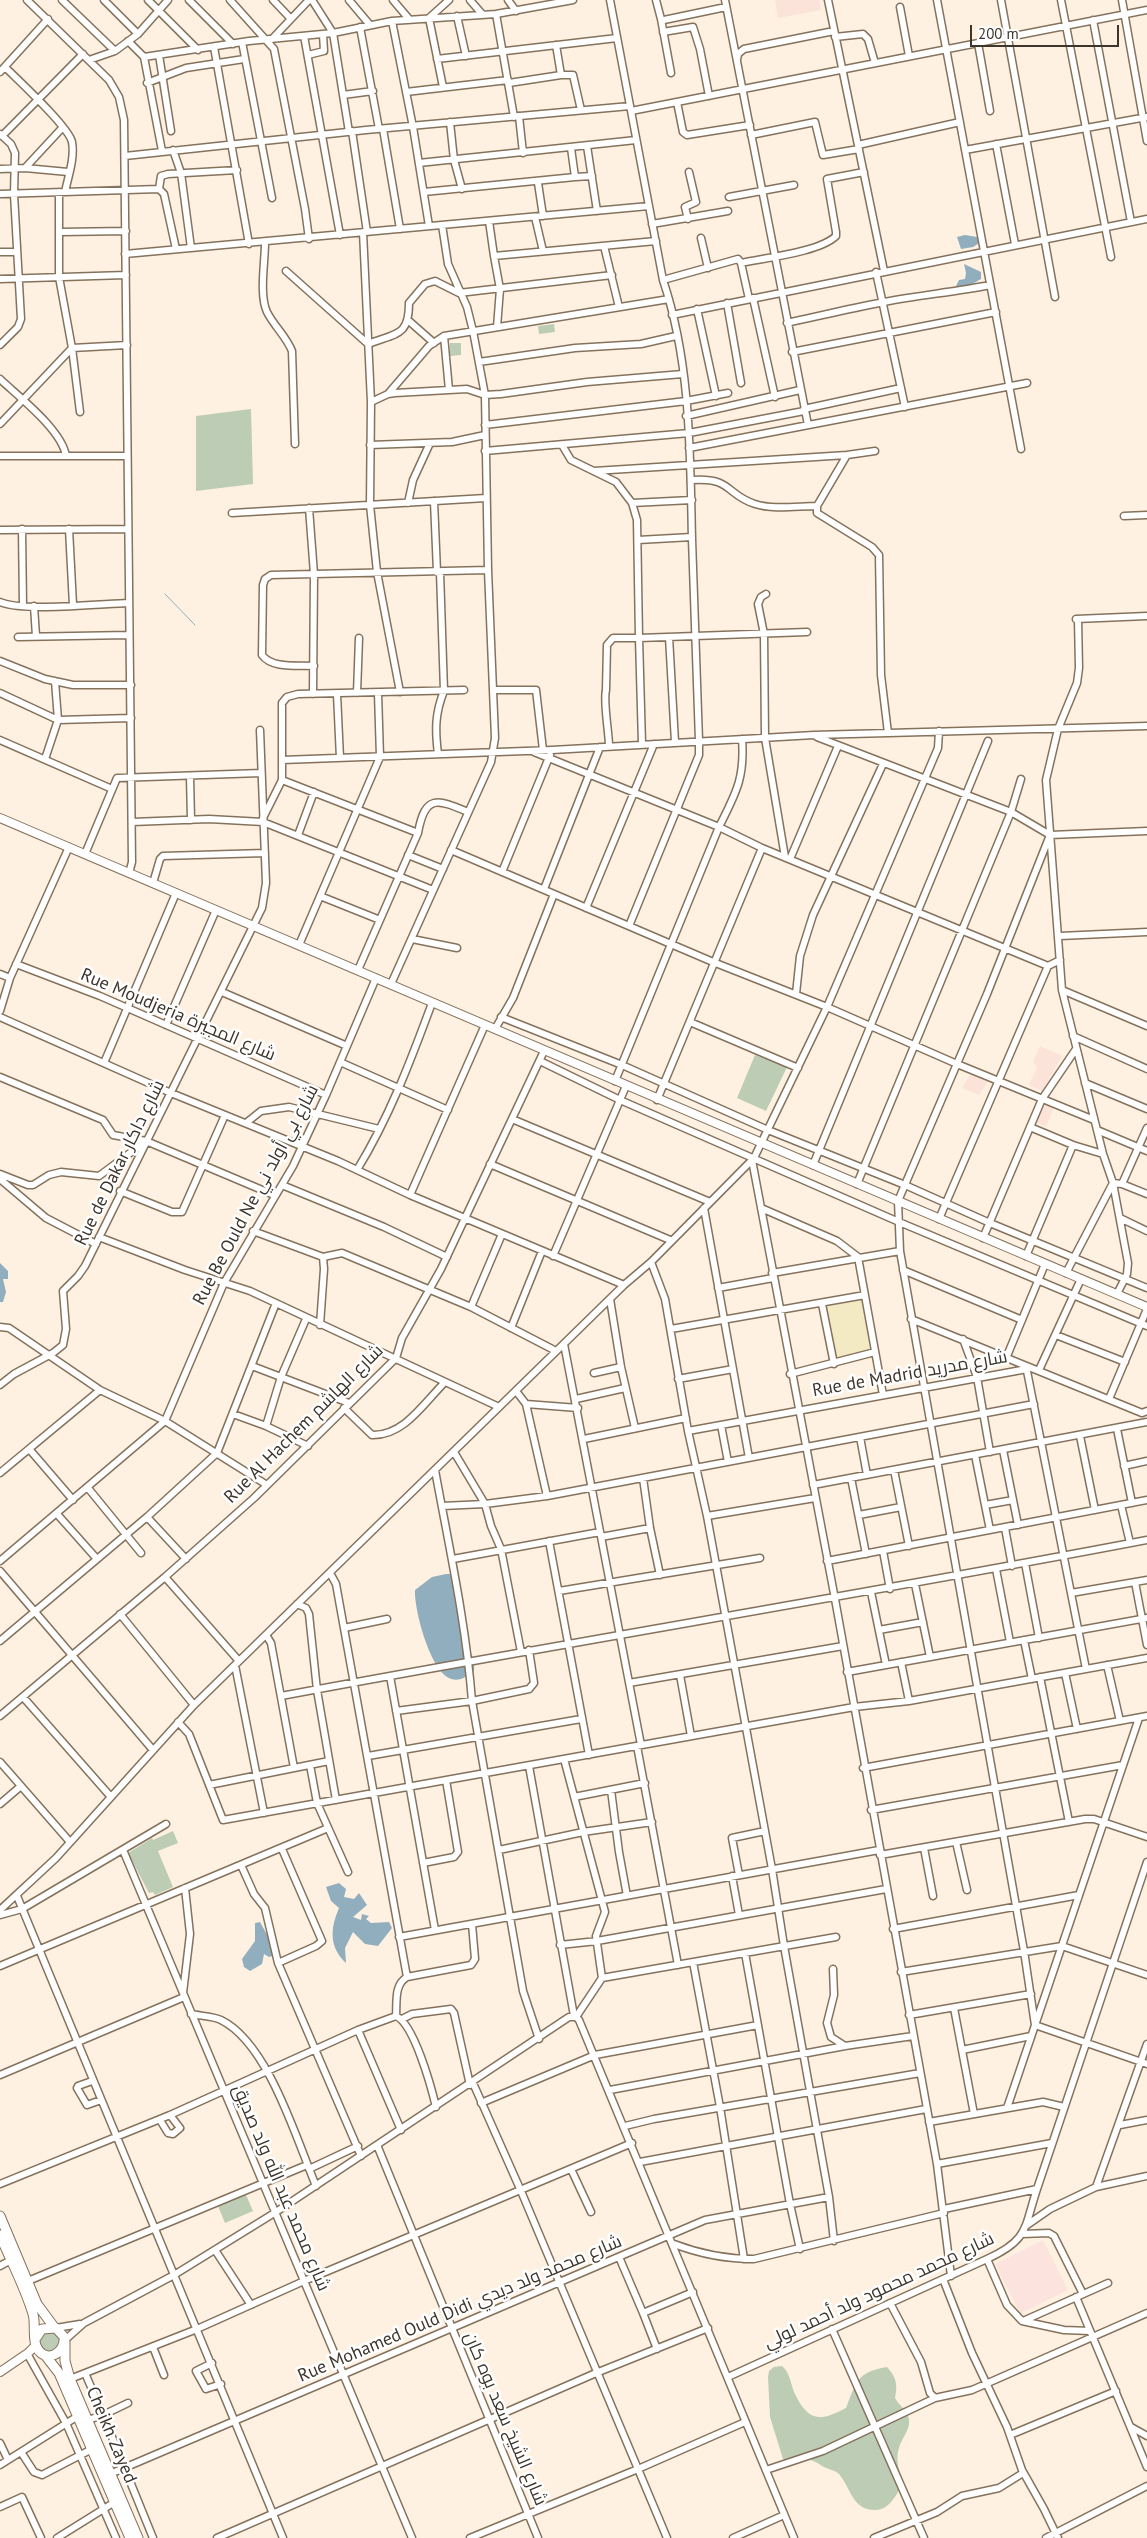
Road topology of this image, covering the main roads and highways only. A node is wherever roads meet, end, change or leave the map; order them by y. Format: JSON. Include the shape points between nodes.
{"nodes":[{"id":1,"x":0,"y":818,"type":"edge"},
{"id":2,"x":1147,"y":1308,"type":"edge"},
{"id":3,"x":0,"y":2216,"type":"edge"},
{"id":4,"x":0,"y":2235,"type":"edge"},
{"id":5,"x":55,"y":2327,"type":"junction"},
{"id":6,"x":36,"y":2341,"type":"junction"},
{"id":7,"x":65,"y":2341,"type":"junction"},
{"id":8,"x":43,"y":2354,"type":"junction"},
{"id":9,"x":17,"y":2361,"type":"junction"},
{"id":10,"x":0,"y":2372,"type":"edge"},
{"id":11,"x":118,"y":2500,"type":"junction"},
{"id":12,"x":130,"y":2538,"type":"edge"},
{"id":13,"x":138,"y":2538,"type":"edge"}],
"edges":[{"from":1,"to":2,"type":"main road"},
{"from":3,"to":5,"type":"highway","via":[[38,2304]]},
{"from":4,"to":6,"type":"highway","via":[[33,2315]]},
{"from":5,"to":6,"type":"highway","via":[[42,2328]]},
{"from":5,"to":7,"type":"highway"},
{"from":6,"to":8,"type":"highway"},
{"from":6,"to":9,"type":"main road"},
{"from":7,"to":8,"type":"highway","via":[[58,2354]]},
{"from":7,"to":11,"type":"highway","name":"Cheikh Zayed","via":[[65,2361],[70,2379]]},
{"from":8,"to":9,"type":"main road"},
{"from":8,"to":11,"type":"highway","name":"Cheikh Zayed","via":[[59,2373]]},
{"from":9,"to":10,"type":"main road"},
{"from":11,"to":12,"type":"highway","name":"Cheikh Zayed"},
{"from":11,"to":13,"type":"highway","name":"Cheikh Zayed"}]}
